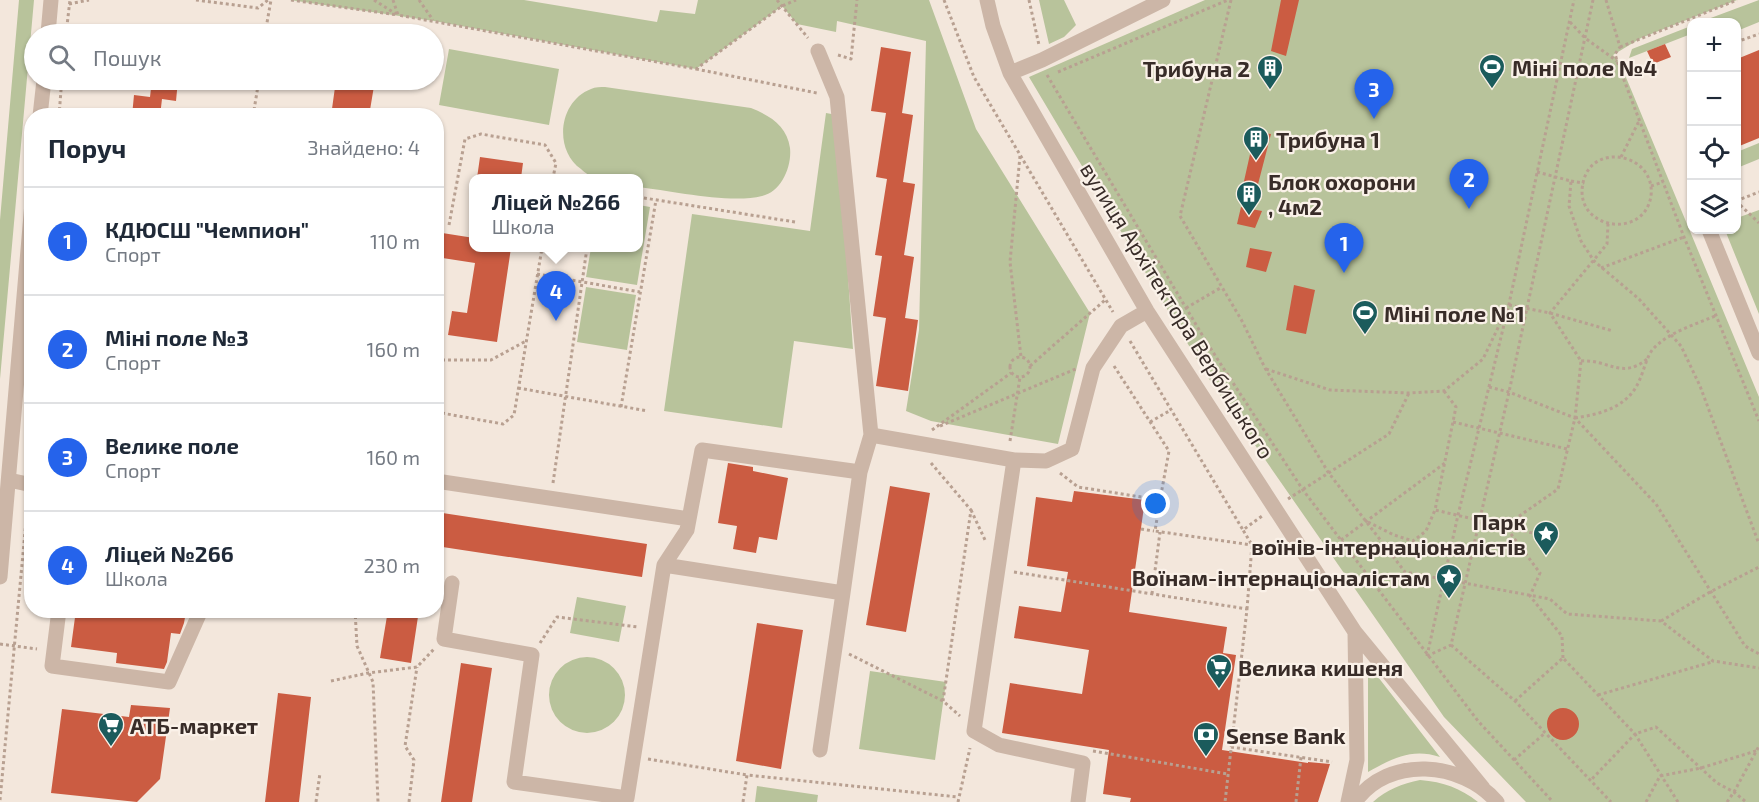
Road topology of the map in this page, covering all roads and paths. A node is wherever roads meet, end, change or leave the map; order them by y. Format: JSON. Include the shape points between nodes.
{"nodes":[{"id":1,"x":51,"y":0,"type":"edge"},
{"id":2,"x":89,"y":0,"type":"edge"},
{"id":3,"x":196,"y":0,"type":"edge"},
{"id":4,"x":269,"y":0,"type":"edge"},
{"id":5,"x":291,"y":0,"type":"edge"},
{"id":6,"x":374,"y":0,"type":"edge"},
{"id":7,"x":393,"y":0,"type":"edge"},
{"id":8,"x":419,"y":0,"type":"edge"},
{"id":9,"x":777,"y":0,"type":"edge"},
{"id":10,"x":796,"y":0,"type":"edge"},
{"id":11,"x":857,"y":0,"type":"edge"},
{"id":12,"x":944,"y":0,"type":"edge"},
{"id":13,"x":987,"y":0,"type":"edge"},
{"id":14,"x":1029,"y":0,"type":"edge"},
{"id":15,"x":1163,"y":0,"type":"edge"},
{"id":16,"x":1229,"y":0,"type":"edge"},
{"id":17,"x":1574,"y":0,"type":"edge"},
{"id":18,"x":1593,"y":0,"type":"edge"},
{"id":19,"x":1605,"y":0,"type":"edge"},
{"id":20,"x":1734,"y":1,"type":"edge"},
{"id":21,"x":69,"y":2,"type":"edge"},
{"id":22,"x":782,"y":6,"type":"junction"},
{"id":23,"x":398,"y":15,"type":"junction"},
{"id":24,"x":434,"y":21,"type":"junction"},
{"id":25,"x":1570,"y":22,"type":"junction"},
{"id":26,"x":49,"y":24,"type":"edge"},
{"id":27,"x":67,"y":24,"type":"edge"},
{"id":28,"x":266,"y":24,"type":"edge"},
{"id":29,"x":1759,"y":34,"type":"edge"},
{"id":30,"x":1586,"y":38,"type":"junction"},
{"id":31,"x":1741,"y":41,"type":"edge"},
{"id":32,"x":1620,"y":47,"type":"junction"},
{"id":33,"x":818,"y":51,"type":"junction"},
{"id":34,"x":1042,"y":60,"type":"junction"},
{"id":35,"x":1617,"y":61,"type":"junction"},
{"id":36,"x":696,"y":69,"type":"junction"},
{"id":37,"x":1010,"y":73,"type":"junction"},
{"id":38,"x":1048,"y":77,"type":"junction"},
{"id":39,"x":43,"y":90,"type":"edge"},
{"id":40,"x":61,"y":90,"type":"edge"},
{"id":41,"x":257,"y":90,"type":"edge"},
{"id":42,"x":837,"y":97,"type":"junction"},
{"id":43,"x":41,"y":108,"type":"edge"},
{"id":44,"x":60,"y":108,"type":"edge"},
{"id":45,"x":254,"y":108,"type":"edge"},
{"id":46,"x":1640,"y":121,"type":"junction"},
{"id":47,"x":1020,"y":155,"type":"junction"},
{"id":48,"x":1621,"y":157,"type":"junction"},
{"id":49,"x":1537,"y":172,"type":"junction"},
{"id":50,"x":555,"y":174,"type":"edge"},
{"id":51,"x":1556,"y":176,"type":"junction"},
{"id":52,"x":1571,"y":180,"type":"junction"},
{"id":53,"x":1663,"y":182,"type":"junction"},
{"id":54,"x":1583,"y":183,"type":"junction"},
{"id":55,"x":1651,"y":186,"type":"junction"},
{"id":56,"x":1759,"y":192,"type":"edge"},
{"id":57,"x":643,"y":198,"type":"edge"},
{"id":58,"x":1741,"y":199,"type":"edge"},
{"id":59,"x":656,"y":200,"type":"junction"},
{"id":60,"x":1741,"y":205,"type":"edge"},
{"id":61,"x":795,"y":222,"type":"dead end"},
{"id":62,"x":1759,"y":223,"type":"edge"},
{"id":63,"x":1608,"y":224,"type":"junction"},
{"id":64,"x":449,"y":225,"type":"dead end"},
{"id":65,"x":1711,"y":234,"type":"edge"},
{"id":66,"x":1684,"y":237,"type":"junction"},
{"id":67,"x":541,"y":252,"type":"edge"},
{"id":68,"x":586,"y":252,"type":"edge"},
{"id":69,"x":1594,"y":261,"type":"junction"},
{"id":70,"x":1601,"y":268,"type":"junction"},
{"id":71,"x":537,"y":274,"type":"junction"},
{"id":72,"x":582,"y":281,"type":"junction"},
{"id":73,"x":1222,"y":287,"type":"junction"},
{"id":74,"x":640,"y":292,"type":"junction"},
{"id":75,"x":24,"y":299,"type":"edge"},
{"id":76,"x":1105,"y":300,"type":"junction"},
{"id":77,"x":1509,"y":304,"type":"junction"},
{"id":78,"x":1186,"y":308,"type":"junction"},
{"id":79,"x":1527,"y":308,"type":"junction"},
{"id":80,"x":1146,"y":311,"type":"junction"},
{"id":81,"x":1550,"y":313,"type":"junction"},
{"id":82,"x":1716,"y":316,"type":"junction"},
{"id":83,"x":1121,"y":326,"type":"junction"},
{"id":84,"x":1613,"y":331,"type":"dead end"},
{"id":85,"x":1671,"y":335,"type":"junction"},
{"id":86,"x":526,"y":341,"type":"junction"},
{"id":87,"x":1105,"y":351,"type":"junction"},
{"id":88,"x":1759,"y":353,"type":"edge"},
{"id":89,"x":1021,"y":357,"type":"junction"},
{"id":90,"x":1649,"y":357,"type":"junction"},
{"id":91,"x":444,"y":360,"type":"edge"},
{"id":92,"x":1581,"y":361,"type":"junction"},
{"id":93,"x":1030,"y":366,"type":"junction"},
{"id":94,"x":1265,"y":368,"type":"junction"},
{"id":95,"x":1011,"y":373,"type":"junction"},
{"id":96,"x":1080,"y":374,"type":"dead end"},
{"id":97,"x":1020,"y":377,"type":"junction"},
{"id":98,"x":1488,"y":387,"type":"junction"},
{"id":99,"x":518,"y":388,"type":"junction"},
{"id":100,"x":1444,"y":391,"type":"junction"},
{"id":101,"x":1509,"y":392,"type":"junction"},
{"id":102,"x":1409,"y":393,"type":"junction"},
{"id":103,"x":1018,"y":394,"type":"junction"},
{"id":104,"x":564,"y":397,"type":"junction"},
{"id":105,"x":621,"y":407,"type":"junction"},
{"id":106,"x":1172,"y":410,"type":"junction"},
{"id":107,"x":648,"y":411,"type":"dead end"},
{"id":108,"x":444,"y":413,"type":"edge"},
{"id":109,"x":1575,"y":418,"type":"junction"},
{"id":110,"x":1759,"y":421,"type":"edge"},
{"id":111,"x":1150,"y":422,"type":"junction"},
{"id":112,"x":1453,"y":422,"type":"junction"},
{"id":113,"x":1479,"y":428,"type":"junction"},
{"id":114,"x":933,"y":429,"type":"junction"},
{"id":115,"x":944,"y":431,"type":"dead end"},
{"id":116,"x":1500,"y":434,"type":"junction"},
{"id":117,"x":871,"y":435,"type":"junction"},
{"id":118,"x":914,"y":442,"type":"junction"},
{"id":119,"x":1020,"y":442,"type":"dead end"},
{"id":120,"x":1567,"y":449,"type":"junction"},
{"id":121,"x":1014,"y":460,"type":"junction"},
{"id":122,"x":1046,"y":461,"type":"junction"},
{"id":123,"x":1445,"y":463,"type":"junction"},
{"id":124,"x":860,"y":472,"type":"junction"},
{"id":125,"x":1328,"y":472,"type":"junction"},
{"id":126,"x":9,"y":480,"type":"junction"},
{"id":127,"x":444,"y":482,"type":"edge"},
{"id":128,"x":24,"y":483,"type":"edge"},
{"id":129,"x":1303,"y":490,"type":"junction"},
{"id":130,"x":551,"y":498,"type":"junction"},
{"id":131,"x":1160,"y":500,"type":"junction"},
{"id":132,"x":1274,"y":508,"type":"junction"},
{"id":133,"x":1435,"y":510,"type":"junction"},
{"id":134,"x":1458,"y":515,"type":"junction"},
{"id":135,"x":689,"y":519,"type":"junction"},
{"id":136,"x":1480,"y":520,"type":"junction"},
{"id":137,"x":1366,"y":521,"type":"junction"},
{"id":138,"x":1504,"y":526,"type":"junction"},
{"id":139,"x":1141,"y":529,"type":"dead end"},
{"id":140,"x":1243,"y":530,"type":"junction"},
{"id":141,"x":1155,"y":531,"type":"junction"},
{"id":142,"x":1160,"y":532,"type":"junction"},
{"id":143,"x":1554,"y":538,"type":"dead end"},
{"id":144,"x":1341,"y":540,"type":"junction"},
{"id":145,"x":1759,"y":544,"type":"edge"},
{"id":146,"x":1252,"y":545,"type":"junction"},
{"id":147,"x":24,"y":551,"type":"edge"},
{"id":148,"x":664,"y":565,"type":"junction"},
{"id":149,"x":1759,"y":567,"type":"edge"},
{"id":150,"x":998,"y":570,"type":"junction"},
{"id":151,"x":0,"y":577,"type":"edge"},
{"id":152,"x":1154,"y":577,"type":"junction"},
{"id":153,"x":1443,"y":578,"type":"junction"},
{"id":154,"x":1172,"y":581,"type":"dead end"},
{"id":155,"x":453,"y":583,"type":"dead end"},
{"id":156,"x":1465,"y":583,"type":"junction"},
{"id":157,"x":1710,"y":592,"type":"junction"},
{"id":158,"x":843,"y":593,"type":"junction"},
{"id":159,"x":1152,"y":594,"type":"junction"},
{"id":160,"x":1530,"y":596,"type":"junction"},
{"id":161,"x":1247,"y":609,"type":"junction"},
{"id":162,"x":58,"y":618,"type":"edge"},
{"id":163,"x":197,"y":618,"type":"edge"},
{"id":164,"x":355,"y":618,"type":"edge"},
{"id":165,"x":1661,"y":621,"type":"junction"},
{"id":166,"x":654,"y":629,"type":"junction"},
{"id":167,"x":1355,"y":632,"type":"junction"},
{"id":168,"x":444,"y":639,"type":"junction"},
{"id":169,"x":0,"y":644,"type":"edge"},
{"id":170,"x":1451,"y":645,"type":"junction"},
{"id":171,"x":14,"y":646,"type":"junction"},
{"id":172,"x":835,"y":647,"type":"junction"},
{"id":173,"x":54,"y":651,"type":"junction"},
{"id":174,"x":1759,"y":654,"type":"edge"},
{"id":175,"x":532,"y":655,"type":"junction"},
{"id":176,"x":1427,"y":656,"type":"junction"},
{"id":177,"x":1563,"y":658,"type":"junction"},
{"id":178,"x":1713,"y":661,"type":"junction"},
{"id":179,"x":417,"y":667,"type":"junction"},
{"id":180,"x":1759,"y":668,"type":"edge"},
{"id":181,"x":369,"y":672,"type":"junction"},
{"id":182,"x":331,"y":681,"type":"dead end"},
{"id":183,"x":1598,"y":695,"type":"junction"},
{"id":184,"x":943,"y":700,"type":"junction"},
{"id":185,"x":1515,"y":701,"type":"junction"},
{"id":186,"x":974,"y":731,"type":"junction"},
{"id":187,"x":1545,"y":733,"type":"junction"},
{"id":188,"x":1635,"y":734,"type":"junction"},
{"id":189,"x":0,"y":736,"type":"edge"},
{"id":190,"x":6,"y":737,"type":"junction"},
{"id":191,"x":1231,"y":747,"type":"junction"},
{"id":192,"x":1758,"y":749,"type":"edge"},
{"id":193,"x":820,"y":750,"type":"dead end"},
{"id":194,"x":1089,"y":751,"type":"dead end"},
{"id":195,"x":633,"y":757,"type":"junction"},
{"id":196,"x":1301,"y":757,"type":"junction"},
{"id":197,"x":1514,"y":760,"type":"junction"},
{"id":198,"x":1332,"y":762,"type":"dead end"},
{"id":199,"x":1701,"y":768,"type":"junction"},
{"id":200,"x":320,"y":773,"type":"dead end"},
{"id":201,"x":1228,"y":774,"type":"junction"},
{"id":202,"x":747,"y":775,"type":"junction"},
{"id":203,"x":1660,"y":776,"type":"junction"},
{"id":204,"x":1590,"y":780,"type":"junction"},
{"id":205,"x":1483,"y":788,"type":"junction"},
{"id":206,"x":1734,"y":792,"type":"junction"},
{"id":207,"x":958,"y":797,"type":"junction"},
{"id":208,"x":0,"y":800,"type":"edge"},
{"id":209,"x":316,"y":802,"type":"edge"},
{"id":210,"x":379,"y":802,"type":"edge"},
{"id":211,"x":409,"y":802,"type":"edge"},
{"id":212,"x":743,"y":802,"type":"edge"},
{"id":213,"x":958,"y":802,"type":"edge"},
{"id":214,"x":1078,"y":802,"type":"edge"},
{"id":215,"x":1225,"y":802,"type":"edge"},
{"id":216,"x":1296,"y":802,"type":"edge"},
{"id":217,"x":1348,"y":802,"type":"edge"},
{"id":218,"x":1355,"y":802,"type":"edge"},
{"id":219,"x":1497,"y":802,"type":"edge"},
{"id":220,"x":1553,"y":802,"type":"edge"},
{"id":221,"x":1611,"y":802,"type":"edge"},
{"id":222,"x":1646,"y":802,"type":"edge"},
{"id":223,"x":1678,"y":802,"type":"edge"},
{"id":224,"x":1727,"y":802,"type":"edge"},
{"id":225,"x":1746,"y":802,"type":"edge"}],
"edges":[{"from":1,"to":26,"type":"street"},
{"from":2,"to":21,"type":"path"},
{"from":3,"to":4,"type":"path","via":[[258,8]]},
{"from":4,"to":28,"type":"path"},
{"from":5,"to":23,"type":"path"},
{"from":6,"to":23,"type":"path"},
{"from":7,"to":23,"type":"path"},
{"from":8,"to":24,"type":"path"},
{"from":9,"to":22,"type":"path"},
{"from":10,"to":22,"type":"path"},
{"from":11,"to":33,"type":"path","via":[[851,58]]},
{"from":12,"to":47,"type":"path","via":[[974,77]]},
{"from":13,"to":37,"type":"street","name":"вулиця Архітектора Вербицького"},
{"from":14,"to":34,"type":"path"},
{"from":15,"to":34,"type":"street"},
{"from":16,"to":38,"type":"path"},
{"from":16,"to":73,"type":"path","via":[[1180,216]]},
{"from":17,"to":25,"type":"path"},
{"from":18,"to":30,"type":"path"},
{"from":19,"to":32,"type":"path"},
{"from":20,"to":32,"type":"path"},
{"from":21,"to":27,"type":"path"},
{"from":22,"to":33,"type":"path"},
{"from":22,"to":36,"type":"path"},
{"from":23,"to":24,"type":"path"},
{"from":24,"to":36,"type":"path"},
{"from":25,"to":30,"type":"path"},
{"from":25,"to":49,"type":"path"},
{"from":29,"to":31,"type":"path"},
{"from":30,"to":35,"type":"path"},
{"from":30,"to":51,"type":"path"},
{"from":32,"to":35,"type":"path","via":[[1615,54]]},
{"from":33,"to":42,"type":"street"},
{"from":34,"to":37,"type":"street"},
{"from":34,"to":38,"type":"path"},
{"from":35,"to":46,"type":"path"},
{"from":36,"to":42,"type":"path"},
{"from":37,"to":80,"type":"street","name":"вулиця Архітектора Вербицького"},
{"from":38,"to":78,"type":"path"},
{"from":39,"to":43,"type":"street"},
{"from":40,"to":44,"type":"path"},
{"from":41,"to":45,"type":"path"},
{"from":42,"to":117,"type":"street"},
{"from":46,"to":48,"type":"path"},
{"from":46,"to":53,"type":"path"},
{"from":47,"to":76,"type":"path"},
{"from":47,"to":89,"type":"path","via":[[1010,262]]},
{"from":48,"to":54,"type":"path","via":[[1599,161],[1590,168]]},
{"from":48,"to":55,"type":"path","via":[[1641,166]]},
{"from":49,"to":51,"type":"path"},
{"from":49,"to":77,"type":"path"},
{"from":50,"to":64,"type":"path","via":[[556,163],[545,146],[481,134],[465,139]]},
{"from":51,"to":52,"type":"path"},
{"from":51,"to":79,"type":"path"},
{"from":52,"to":54,"type":"path"},
{"from":52,"to":69,"type":"path","via":[[1569,206],[1581,241]]},
{"from":53,"to":55,"type":"path"},
{"from":53,"to":66,"type":"path"},
{"from":54,"to":63,"type":"path","via":[[1589,212]]},
{"from":55,"to":63,"type":"path","via":[[1647,207],[1640,216],[1620,225]]},
{"from":56,"to":58,"type":"path"},
{"from":57,"to":59,"type":"path"},
{"from":59,"to":61,"type":"path"},
{"from":59,"to":74,"type":"path"},
{"from":60,"to":62,"type":"path"},
{"from":63,"to":69,"type":"path","via":[[1607,244]]},
{"from":65,"to":88,"type":"street"},
{"from":66,"to":70,"type":"path"},
{"from":66,"to":82,"type":"path"},
{"from":67,"to":71,"type":"path"},
{"from":68,"to":72,"type":"path"},
{"from":69,"to":70,"type":"path"},
{"from":69,"to":81,"type":"path"},
{"from":70,"to":85,"type":"path","via":[[1639,299]]},
{"from":71,"to":72,"type":"path"},
{"from":71,"to":86,"type":"path"},
{"from":72,"to":74,"type":"path"},
{"from":72,"to":104,"type":"path"},
{"from":73,"to":78,"type":"path"},
{"from":73,"to":94,"type":"path"},
{"from":74,"to":105,"type":"path"},
{"from":75,"to":126,"type":"street"},
{"from":76,"to":83,"type":"path"},
{"from":76,"to":93,"type":"path"},
{"from":77,"to":79,"type":"path"},
{"from":77,"to":98,"type":"path"},
{"from":77,"to":100,"type":"path","via":[[1483,359]]},
{"from":78,"to":129,"type":"path"},
{"from":79,"to":81,"type":"path"},
{"from":79,"to":101,"type":"path"},
{"from":80,"to":83,"type":"street"},
{"from":80,"to":132,"type":"street","name":"вулиця Архітектора Вербицького"},
{"from":81,"to":84,"type":"path"},
{"from":81,"to":92,"type":"path"},
{"from":82,"to":85,"type":"path"},
{"from":82,"to":110,"type":"path"},
{"from":83,"to":87,"type":"street"},
{"from":83,"to":106,"type":"path"},
{"from":85,"to":90,"type":"path"},
{"from":85,"to":145,"type":"path","via":[[1681,346],[1700,386]]},
{"from":86,"to":91,"type":"path","via":[[491,360]]},
{"from":86,"to":99,"type":"path"},
{"from":87,"to":111,"type":"path"},
{"from":87,"to":122,"type":"street","via":[[1094,368],[1072,448]]},
{"from":89,"to":93,"type":"path"},
{"from":89,"to":95,"type":"path","via":[[1010,363]]},
{"from":90,"to":92,"type":"path","via":[[1628,369]]},
{"from":90,"to":109,"type":"path","via":[[1638,386],[1620,405],[1600,414]]},
{"from":92,"to":109,"type":"path"},
{"from":93,"to":97,"type":"path","via":[[1027,375]]},
{"from":94,"to":102,"type":"path","via":[[1330,390]]},
{"from":94,"to":125,"type":"path"},
{"from":95,"to":97,"type":"path"},
{"from":95,"to":114,"type":"path"},
{"from":96,"to":103,"type":"path","via":[[1084,364]]},
{"from":97,"to":103,"type":"path"},
{"from":98,"to":101,"type":"path"},
{"from":98,"to":113,"type":"path"},
{"from":99,"to":104,"type":"path"},
{"from":99,"to":108,"type":"path","via":[[514,415],[502,423]]},
{"from":100,"to":102,"type":"path"},
{"from":100,"to":112,"type":"path","via":[[1456,407]]},
{"from":101,"to":109,"type":"path"},
{"from":101,"to":116,"type":"path"},
{"from":102,"to":125,"type":"path","via":[[1389,434]]},
{"from":103,"to":114,"type":"path"},
{"from":103,"to":119,"type":"path","via":[[1010,441]]},
{"from":104,"to":105,"type":"path"},
{"from":104,"to":130,"type":"path"},
{"from":105,"to":107,"type":"path"},
{"from":106,"to":111,"type":"path"},
{"from":106,"to":140,"type":"path"},
{"from":109,"to":120,"type":"path"},
{"from":109,"to":157,"type":"path","via":[[1656,504]]},
{"from":111,"to":131,"type":"path","via":[[1169,451]]},
{"from":112,"to":113,"type":"path"},
{"from":112,"to":123,"type":"path"},
{"from":113,"to":116,"type":"path"},
{"from":113,"to":134,"type":"path"},
{"from":114,"to":115,"type":"path"},
{"from":114,"to":118,"type":"path"},
{"from":116,"to":120,"type":"path"},
{"from":116,"to":136,"type":"path"},
{"from":117,"to":118,"type":"street"},
{"from":117,"to":124,"type":"street"},
{"from":118,"to":121,"type":"street"},
{"from":118,"to":184,"type":"path","via":[[971,510]]},
{"from":120,"to":138,"type":"path","via":[[1558,489]]},
{"from":121,"to":122,"type":"street"},
{"from":121,"to":150,"type":"street"},
{"from":122,"to":131,"type":"path","via":[[1078,487]]},
{"from":123,"to":133,"type":"path"},
{"from":123,"to":137,"type":"path"},
{"from":124,"to":135,"type":"street","via":[[702,450]]},
{"from":124,"to":158,"type":"street"},
{"from":125,"to":129,"type":"path"},
{"from":125,"to":137,"type":"path"},
{"from":126,"to":128,"type":"street"},
{"from":126,"to":151,"type":"street"},
{"from":127,"to":130,"type":"street"},
{"from":129,"to":132,"type":"path"},
{"from":129,"to":144,"type":"path"},
{"from":130,"to":135,"type":"street"},
{"from":131,"to":141,"type":"path"},
{"from":132,"to":140,"type":"path"},
{"from":132,"to":167,"type":"street","name":"вулиця Архітектора Вербицького"},
{"from":133,"to":134,"type":"path"},
{"from":133,"to":137,"type":"path","via":[[1426,531],[1413,541]]},
{"from":134,"to":136,"type":"path"},
{"from":134,"to":153,"type":"path"},
{"from":135,"to":148,"type":"street","via":[[687,530]]},
{"from":136,"to":138,"type":"path"},
{"from":136,"to":156,"type":"path"},
{"from":137,"to":144,"type":"path"},
{"from":137,"to":153,"type":"path","via":[[1405,572]]},
{"from":138,"to":143,"type":"path"},
{"from":138,"to":160,"type":"path","via":[[1540,573]]},
{"from":139,"to":141,"type":"path"},
{"from":140,"to":146,"type":"path"},
{"from":141,"to":142,"type":"path"},
{"from":142,"to":146,"type":"path"},
{"from":142,"to":152,"type":"path"},
{"from":144,"to":176,"type":"path"},
{"from":146,"to":161,"type":"path"},
{"from":147,"to":171,"type":"path"},
{"from":148,"to":158,"type":"street"},
{"from":148,"to":166,"type":"street"},
{"from":149,"to":157,"type":"path"},
{"from":150,"to":159,"type":"path"},
{"from":150,"to":186,"type":"street"},
{"from":152,"to":154,"type":"path"},
{"from":152,"to":159,"type":"path"},
{"from":153,"to":156,"type":"path"},
{"from":153,"to":176,"type":"path"},
{"from":155,"to":168,"type":"street"},
{"from":156,"to":160,"type":"path"},
{"from":156,"to":170,"type":"path"},
{"from":157,"to":165,"type":"path"},
{"from":157,"to":174,"type":"path","via":[[1745,646]]},
{"from":158,"to":172,"type":"street"},
{"from":159,"to":161,"type":"path"},
{"from":160,"to":165,"type":"path","via":[[1550,599],[1567,614]]},
{"from":160,"to":177,"type":"path","via":[[1562,636]]},
{"from":161,"to":191,"type":"path"},
{"from":162,"to":173,"type":"street"},
{"from":163,"to":173,"type":"street","via":[[169,682],[52,666]]},
{"from":164,"to":181,"type":"path","via":[[357,646]]},
{"from":165,"to":178,"type":"path"},
{"from":166,"to":175,"type":"path","via":[[558,617]]},
{"from":166,"to":195,"type":"street"},
{"from":167,"to":205,"type":"street","name":"вулиця Архітектора Вербицького"},
{"from":167,"to":217,"type":"street","via":[[1357,760]]},
{"from":168,"to":175,"type":"street"},
{"from":168,"to":179,"type":"path"},
{"from":169,"to":171,"type":"path"},
{"from":170,"to":176,"type":"path"},
{"from":170,"to":185,"type":"path"},
{"from":171,"to":173,"type":"path"},
{"from":171,"to":190,"type":"path"},
{"from":172,"to":184,"type":"path"},
{"from":172,"to":193,"type":"street"},
{"from":175,"to":195,"type":"street","via":[[514,782],[627,798]]},
{"from":176,"to":197,"type":"path","via":[[1478,722]]},
{"from":177,"to":183,"type":"path"},
{"from":177,"to":185,"type":"path"},
{"from":178,"to":180,"type":"path"},
{"from":178,"to":183,"type":"path"},
{"from":179,"to":181,"type":"path"},
{"from":179,"to":211,"type":"path","via":[[405,746],[414,760]]},
{"from":181,"to":182,"type":"path"},
{"from":181,"to":210,"type":"path","via":[[373,682]]},
{"from":183,"to":188,"type":"path"},
{"from":184,"to":186,"type":"path"},
{"from":185,"to":187,"type":"path"},
{"from":186,"to":207,"type":"path"},
{"from":186,"to":214,"type":"street","via":[[999,745],[1083,763]]},
{"from":187,"to":197,"type":"path"},
{"from":187,"to":204,"type":"path"},
{"from":188,"to":199,"type":"path","via":[[1656,727]]},
{"from":188,"to":203,"type":"path"},
{"from":188,"to":204,"type":"path"},
{"from":189,"to":190,"type":"path"},
{"from":190,"to":208,"type":"path"},
{"from":191,"to":196,"type":"path"},
{"from":191,"to":201,"type":"path"},
{"from":192,"to":199,"type":"path"},
{"from":192,"to":206,"type":"path"},
{"from":194,"to":201,"type":"path"},
{"from":195,"to":202,"type":"path"},
{"from":196,"to":198,"type":"path"},
{"from":196,"to":216,"type":"path"},
{"from":197,"to":220,"type":"path"},
{"from":199,"to":203,"type":"path"},
{"from":199,"to":206,"type":"path"},
{"from":200,"to":209,"type":"path"},
{"from":201,"to":215,"type":"path"},
{"from":202,"to":207,"type":"path"},
{"from":202,"to":212,"type":"path"},
{"from":203,"to":222,"type":"path"},
{"from":203,"to":223,"type":"path"},
{"from":204,"to":221,"type":"path"},
{"from":205,"to":218,"type":"street","via":[[1447,771],[1423,768],[1400,771],[1378,781]]},
{"from":205,"to":219,"type":"street"},
{"from":206,"to":224,"type":"path"},
{"from":206,"to":225,"type":"path"},
{"from":207,"to":213,"type":"path"}]}
